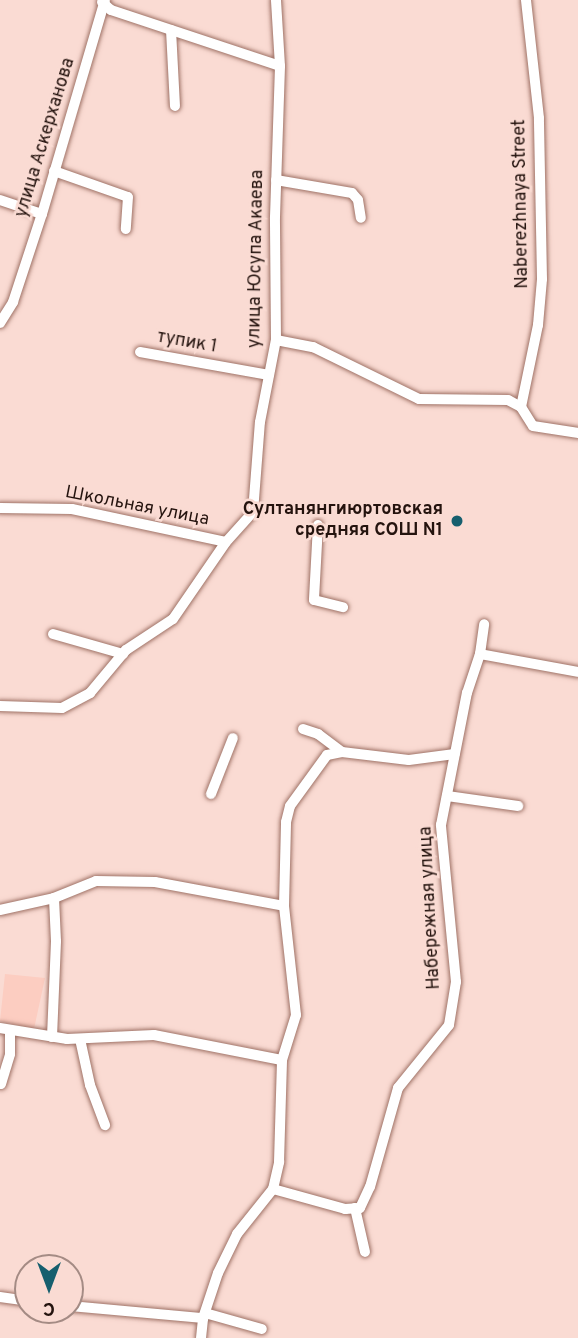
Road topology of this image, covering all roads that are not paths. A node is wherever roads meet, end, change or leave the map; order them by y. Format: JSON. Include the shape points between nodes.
{"nodes":[{"id":1,"x":276,"y":0,"type":"edge"},
{"id":2,"x":526,"y":0,"type":"edge"},
{"id":3,"x":104,"y":1,"type":"edge"},
{"id":4,"x":171,"y":30,"type":"junction"},
{"id":5,"x":280,"y":66,"type":"junction"},
{"id":6,"x":174,"y":106,"type":"dead end"},
{"id":7,"x":54,"y":171,"type":"junction"},
{"id":8,"x":276,"y":180,"type":"junction"},
{"id":9,"x":0,"y":200,"type":"edge"},
{"id":10,"x":42,"y":214,"type":"junction"},
{"id":11,"x":361,"y":218,"type":"dead end"},
{"id":12,"x":126,"y":229,"type":"dead end"},
{"id":13,"x":0,"y":323,"type":"edge"},
{"id":14,"x":276,"y":340,"type":"junction"},
{"id":15,"x":140,"y":352,"type":"dead end"},
{"id":16,"x":270,"y":375,"type":"junction"},
{"id":17,"x":521,"y":407,"type":"junction"},
{"id":18,"x":578,"y":433,"type":"edge"},
{"id":19,"x":0,"y":508,"type":"edge"},
{"id":20,"x":318,"y":525,"type":"dead end"},
{"id":21,"x":226,"y":542,"type":"junction"},
{"id":22,"x":343,"y":607,"type":"dead end"},
{"id":23,"x":484,"y":624,"type":"dead end"},
{"id":24,"x":53,"y":634,"type":"dead end"},
{"id":25,"x":123,"y":654,"type":"junction"},
{"id":26,"x":480,"y":654,"type":"junction"},
{"id":27,"x":578,"y":672,"type":"edge"},
{"id":28,"x":0,"y":706,"type":"edge"},
{"id":29,"x":303,"y":729,"type":"dead end"},
{"id":30,"x":233,"y":738,"type":"dead end"},
{"id":31,"x":342,"y":752,"type":"junction"},
{"id":32,"x":455,"y":754,"type":"junction"},
{"id":33,"x":211,"y":794,"type":"dead end"},
{"id":34,"x":447,"y":796,"type":"junction"},
{"id":35,"x":518,"y":806,"type":"dead end"},
{"id":36,"x":54,"y":898,"type":"junction"},
{"id":37,"x":285,"y":906,"type":"junction"},
{"id":38,"x":1,"y":908,"type":"edge"},
{"id":39,"x":5,"y":1029,"type":"edge"},
{"id":40,"x":52,"y":1037,"type":"junction"},
{"id":41,"x":80,"y":1039,"type":"junction"},
{"id":42,"x":282,"y":1060,"type":"junction"},
{"id":43,"x":1,"y":1084,"type":"edge"},
{"id":44,"x":105,"y":1125,"type":"dead end"},
{"id":45,"x":273,"y":1189,"type":"junction"},
{"id":46,"x":355,"y":1208,"type":"junction"},
{"id":47,"x":365,"y":1252,"type":"dead end"},
{"id":48,"x":84,"y":1307,"type":"edge"},
{"id":49,"x":204,"y":1316,"type":"junction"},
{"id":50,"x":262,"y":1329,"type":"dead end"},
{"id":51,"x":201,"y":1338,"type":"edge"}],
"edges":[{"from":1,"to":5,"type":"street","name":"улица Юсупа Акаева"},
{"from":2,"to":17,"type":"street","name":"Naberezhnaya Street","via":[[539,118],[542,278],[538,325]]},
{"from":3,"to":4,"type":"street","via":[[111,10]]},
{"from":3,"to":7,"type":"street","name":"улица Аскерханова"},
{"from":4,"to":5,"type":"street"},
{"from":4,"to":6,"type":"street"},
{"from":5,"to":8,"type":"street","name":"улица Юсупа Акаева"},
{"from":7,"to":10,"type":"street","name":"улица Аскерханова"},
{"from":7,"to":12,"type":"street","via":[[128,197]]},
{"from":8,"to":11,"type":"street","via":[[352,193]]},
{"from":8,"to":14,"type":"street","name":"улица Юсупа Акаева"},
{"from":9,"to":10,"type":"street"},
{"from":10,"to":13,"type":"street","name":"улица Аскерханова","via":[[13,302]]},
{"from":14,"to":16,"type":"street","name":"улица Юсупа Акаева"},
{"from":14,"to":17,"type":"street","via":[[313,347],[419,399],[484,397]]},
{"from":15,"to":16,"type":"street","name":"тупик 1"},
{"from":16,"to":21,"type":"street","name":"улица Юсупа Акаева","via":[[260,422],[253,512]]},
{"from":17,"to":18,"type":"street","via":[[533,426]]},
{"from":19,"to":21,"type":"street","name":"Школьная улица","via":[[72,509]]},
{"from":20,"to":22,"type":"street","via":[[314,600]]},
{"from":21,"to":25,"type":"street","name":"улица Юсупа Акаева","via":[[173,619]]},
{"from":23,"to":26,"type":"street","name":"Набережная улица"},
{"from":24,"to":25,"type":"street"},
{"from":25,"to":28,"type":"street","name":"улица Юсупа Акаева","via":[[90,693],[62,708]]},
{"from":26,"to":27,"type":"street"},
{"from":26,"to":32,"type":"street","name":"Набережная улица"},
{"from":29,"to":31,"type":"street"},
{"from":30,"to":33,"type":"street"},
{"from":31,"to":32,"type":"street","via":[[409,760]]},
{"from":31,"to":37,"type":"street","via":[[327,755],[290,806]]},
{"from":32,"to":34,"type":"street","name":"Набережная улица"},
{"from":34,"to":35,"type":"street"},
{"from":34,"to":46,"type":"street","name":"Набережная улица","via":[[441,825],[456,982],[449,1025],[398,1088],[370,1186],[360,1208]]},
{"from":36,"to":37,"type":"street","via":[[96,881],[155,882]]},
{"from":36,"to":38,"type":"street"},
{"from":36,"to":40,"type":"street"},
{"from":37,"to":42,"type":"street","via":[[296,1015]]},
{"from":39,"to":40,"type":"street"},
{"from":39,"to":43,"type":"street","via":[[10,1054]]},
{"from":40,"to":41,"type":"street"},
{"from":41,"to":42,"type":"street","via":[[154,1035]]},
{"from":41,"to":44,"type":"street"},
{"from":42,"to":45,"type":"street","via":[[282,1130]]},
{"from":45,"to":46,"type":"street"},
{"from":45,"to":49,"type":"street","via":[[237,1234]]},
{"from":46,"to":47,"type":"street"},
{"from":48,"to":49,"type":"street"},
{"from":49,"to":50,"type":"street"},
{"from":49,"to":51,"type":"street"}]}
